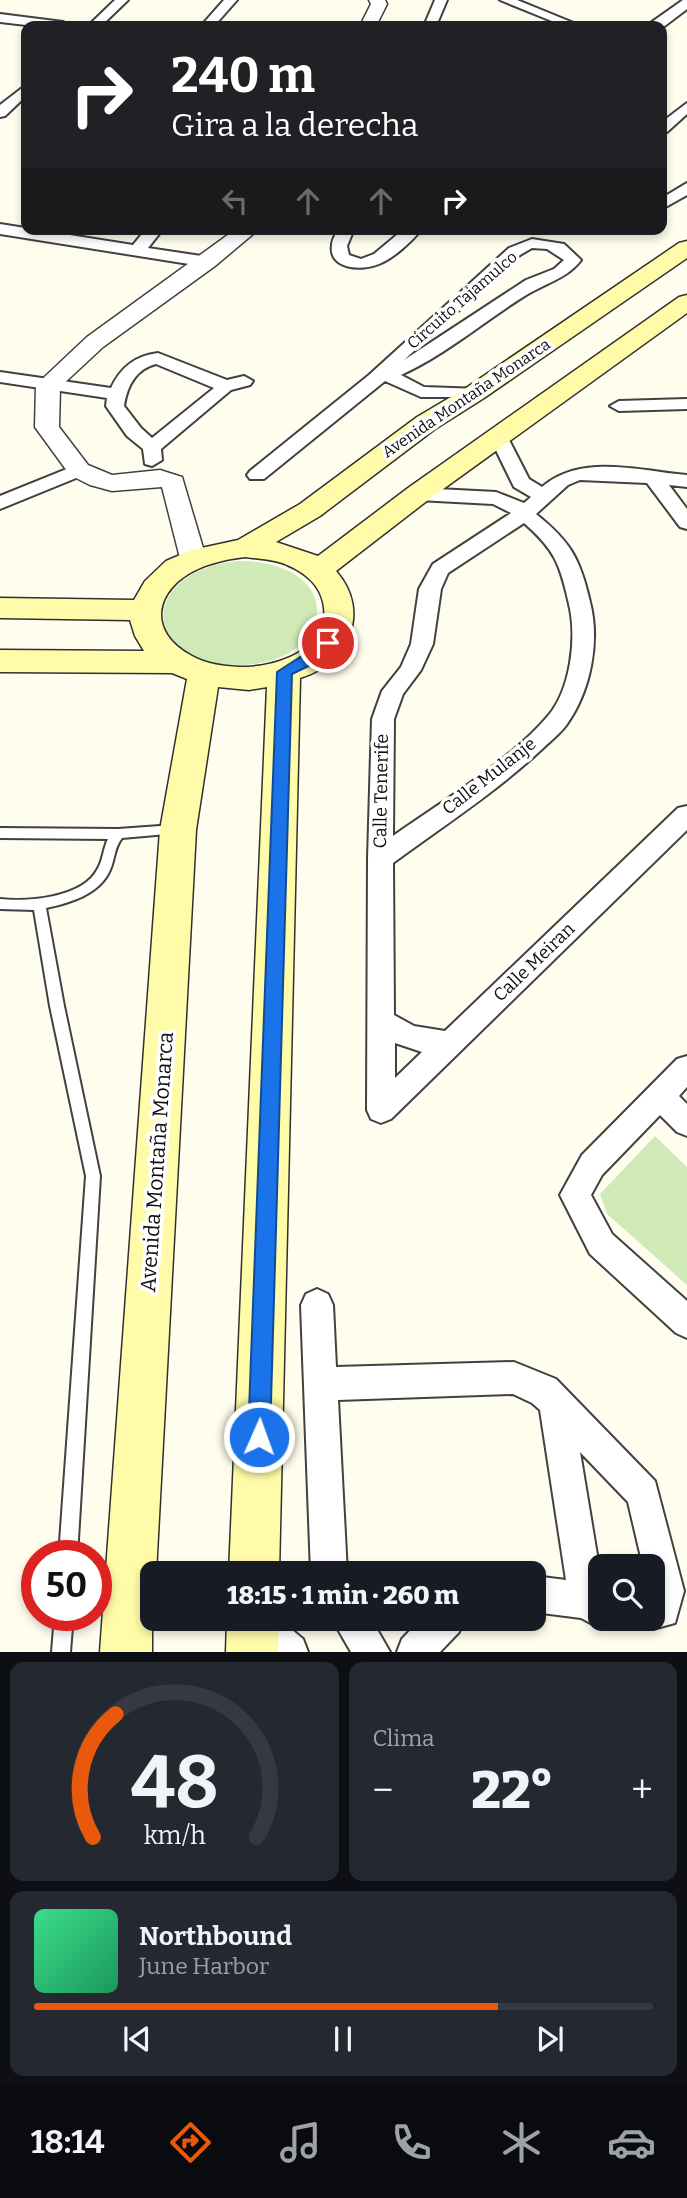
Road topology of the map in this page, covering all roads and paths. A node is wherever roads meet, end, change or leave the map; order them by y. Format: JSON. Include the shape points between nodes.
{"nodes":[{"id":1,"x":122,"y":0,"type":"edge"},
{"id":2,"x":231,"y":0,"type":"edge"},
{"id":3,"x":377,"y":0,"type":"edge"},
{"id":4,"x":442,"y":0,"type":"edge"},
{"id":5,"x":506,"y":0,"type":"edge"},
{"id":6,"x":687,"y":4,"type":"edge"},
{"id":7,"x":0,"y":18,"type":"edge"},
{"id":8,"x":24,"y":21,"type":"edge"},
{"id":9,"x":99,"y":21,"type":"edge"},
{"id":10,"x":211,"y":21,"type":"edge"},
{"id":11,"x":370,"y":21,"type":"edge"},
{"id":12,"x":432,"y":21,"type":"edge"},
{"id":13,"x":562,"y":21,"type":"edge"},
{"id":14,"x":663,"y":21,"type":"edge"},
{"id":15,"x":21,"y":93,"type":"edge"},
{"id":16,"x":687,"y":107,"type":"edge"},
{"id":17,"x":0,"y":112,"type":"edge"},
{"id":18,"x":21,"y":115,"type":"edge"},
{"id":19,"x":667,"y":125,"type":"edge"},
{"id":20,"x":687,"y":188,"type":"edge"},
{"id":21,"x":667,"y":202,"type":"edge"},
{"id":22,"x":21,"y":216,"type":"edge"},
{"id":23,"x":2,"y":233,"type":"edge"},
{"id":24,"x":150,"y":235,"type":"edge"},
{"id":25,"x":242,"y":235,"type":"edge"},
{"id":26,"x":344,"y":235,"type":"edge"},
{"id":27,"x":406,"y":235,"type":"edge"},
{"id":28,"x":687,"y":248,"type":"edge"},
{"id":29,"x":137,"y":251,"type":"junction"},
{"id":30,"x":208,"y":262,"type":"junction"},
{"id":31,"x":687,"y":302,"type":"edge"},
{"id":32,"x":381,"y":375,"type":"junction"},
{"id":33,"x":0,"y":377,"type":"edge"},
{"id":34,"x":244,"y":381,"type":"dead end"},
{"id":35,"x":48,"y":385,"type":"junction"},
{"id":36,"x":222,"y":387,"type":"junction"},
{"id":37,"x":421,"y":392,"type":"junction"},
{"id":38,"x":474,"y":393,"type":"junction"},
{"id":39,"x":116,"y":394,"type":"junction"},
{"id":40,"x":687,"y":404,"type":"edge"},
{"id":41,"x":619,"y":406,"type":"dead end"},
{"id":42,"x":426,"y":423,"type":"junction"},
{"id":43,"x":498,"y":436,"type":"junction"},
{"id":44,"x":79,"y":470,"type":"junction"},
{"id":45,"x":257,"y":475,"type":"dead end"},
{"id":46,"x":654,"y":479,"type":"junction"},
{"id":47,"x":687,"y":481,"type":"edge"},
{"id":48,"x":521,"y":483,"type":"junction"},
{"id":49,"x":418,"y":494,"type":"junction"},
{"id":50,"x":543,"y":496,"type":"junction"},
{"id":51,"x":496,"y":498,"type":"junction"},
{"id":52,"x":0,"y":503,"type":"edge"},
{"id":53,"x":524,"y":514,"type":"junction"},
{"id":54,"x":687,"y":523,"type":"edge"},
{"id":55,"x":246,"y":548,"type":"junction"},
{"id":56,"x":193,"y":558,"type":"junction"},
{"id":57,"x":319,"y":570,"type":"junction"},
{"id":58,"x":0,"y":608,"type":"edge"},
{"id":59,"x":145,"y":610,"type":"junction"},
{"id":60,"x":0,"y":661,"type":"edge"},
{"id":61,"x":189,"y":668,"type":"junction"},
{"id":62,"x":284,"y":672,"type":"junction"},
{"id":63,"x":687,"y":815,"type":"edge"},
{"id":64,"x":178,"y":830,"type":"junction"},
{"id":65,"x":19,"y":832,"type":"junction"},
{"id":66,"x":0,"y":833,"type":"edge"},
{"id":67,"x":118,"y":834,"type":"junction"},
{"id":68,"x":0,"y":839,"type":"edge"},
{"id":69,"x":380,"y":859,"type":"junction"},
{"id":70,"x":39,"y":903,"type":"junction"},
{"id":71,"x":0,"y":904,"type":"edge"},
{"id":72,"x":381,"y":1021,"type":"junction"},
{"id":73,"x":451,"y":1043,"type":"junction"},
{"id":74,"x":687,"y":1068,"type":"edge"},
{"id":75,"x":662,"y":1097,"type":"junction"},
{"id":76,"x":381,"y":1110,"type":"joint"},
{"id":77,"x":687,"y":1123,"type":"edge"},
{"id":78,"x":317,"y":1305,"type":"dead end"},
{"id":79,"x":687,"y":1322,"type":"edge"},
{"id":80,"x":320,"y":1384,"type":"junction"},
{"id":81,"x":555,"y":1402,"type":"junction"},
{"id":82,"x":69,"y":1540,"type":"edge"},
{"id":83,"x":657,"y":1554,"type":"edge"},
{"id":84,"x":254,"y":1561,"type":"edge"},
{"id":85,"x":328,"y":1561,"type":"edge"},
{"id":86,"x":588,"y":1575,"type":"edge"},
{"id":87,"x":546,"y":1596,"type":"edge"},
{"id":88,"x":588,"y":1605,"type":"edge"},
{"id":89,"x":63,"y":1631,"type":"edge"},
{"id":90,"x":253,"y":1631,"type":"edge"},
{"id":91,"x":266,"y":1631,"type":"edge"},
{"id":92,"x":357,"y":1631,"type":"edge"},
{"id":93,"x":435,"y":1631,"type":"edge"},
{"id":94,"x":369,"y":1651,"type":"edge"},
{"id":95,"x":61,"y":1652,"type":"edge"},
{"id":96,"x":126,"y":1652,"type":"edge"},
{"id":97,"x":252,"y":1652,"type":"edge"},
{"id":98,"x":290,"y":1652,"type":"edge"},
{"id":99,"x":415,"y":1652,"type":"edge"}],
"edges":[{"from":1,"to":9,"type":"street"},
{"from":2,"to":10,"type":"street"},
{"from":3,"to":11,"type":"street"},
{"from":4,"to":12,"type":"street"},
{"from":5,"to":13,"type":"street"},
{"from":6,"to":14,"type":"street"},
{"from":7,"to":8,"type":"street"},
{"from":15,"to":17,"type":"street"},
{"from":16,"to":19,"type":"street"},
{"from":17,"to":18,"type":"street"},
{"from":20,"to":21,"type":"street"},
{"from":22,"to":23,"type":"street"},
{"from":23,"to":29,"type":"street"},
{"from":24,"to":29,"type":"street"},
{"from":25,"to":30,"type":"street"},
{"from":26,"to":27,"type":"street","via":[[339,246],[342,257],[353,266],[368,265]]},
{"from":28,"to":38,"type":"main road","name":"Avenida Montaña Monarca"},
{"from":29,"to":30,"type":"street"},
{"from":30,"to":35,"type":"street","via":[[95,342]]},
{"from":31,"to":43,"type":"main road"},
{"from":32,"to":32,"type":"street","name":"Circuito Tajamulco","via":[[418,360],[535,283],[559,273],[573,260],[570,255],[552,245],[525,245],[512,253]]},
{"from":32,"to":37,"type":"street"},
{"from":32,"to":45,"type":"street","name":"Circuito Tajamulco"},
{"from":33,"to":35,"type":"street"},
{"from":34,"to":36,"type":"street"},
{"from":35,"to":39,"type":"street"},
{"from":35,"to":44,"type":"street","via":[[47,427]]},
{"from":36,"to":39,"type":"street","via":[[150,353],[126,375]]},
{"from":36,"to":39,"type":"street","via":[[222,392],[152,454],[115,406]]},
{"from":37,"to":38,"type":"street"},
{"from":37,"to":42,"type":"street"},
{"from":38,"to":42,"type":"main road","name":"Avenida Montaña Monarca"},
{"from":40,"to":41,"type":"street"},
{"from":42,"to":55,"type":"main road","name":"Avenida Montaña Monarca","via":[[310,510]]},
{"from":43,"to":48,"type":"street"},
{"from":43,"to":49,"type":"main road"},
{"from":44,"to":52,"type":"street"},
{"from":44,"to":56,"type":"street","via":[[112,483],[160,478],[173,482]]},
{"from":46,"to":47,"type":"street","name":"Calle Tenerife"},
{"from":46,"to":50,"type":"street","name":"Calle Tenerife","via":[[576,474]]},
{"from":46,"to":54,"type":"street"},
{"from":48,"to":50,"type":"street"},
{"from":48,"to":51,"type":"street"},
{"from":49,"to":51,"type":"street","name":"Calle Mulanje"},
{"from":49,"to":57,"type":"main road"},
{"from":50,"to":53,"type":"street","name":"Calle Tenerife"},
{"from":51,"to":53,"type":"street","name":"Calle Mulanje"},
{"from":53,"to":69,"type":"street","name":"Calle Tenerife","via":[[440,569],[430,589],[422,644],[393,691],[383,719]]},
{"from":53,"to":69,"type":"street","name":"Calle Mulanje","via":[[550,535],[571,566],[582,612],[583,647],[574,688],[558,720],[513,762]]},
{"from":55,"to":56,"type":"main road"},
{"from":55,"to":57,"type":"main road","via":[[286,554]]},
{"from":56,"to":59,"type":"main road","via":[[169,572],[153,590]]},
{"from":57,"to":62,"type":"main road","via":[[334,586],[341,605],[339,624],[310,660]]},
{"from":58,"to":59,"type":"main road"},
{"from":59,"to":61,"type":"main road","via":[[146,629],[156,647]]},
{"from":60,"to":61,"type":"main road"},
{"from":61,"to":62,"type":"main road","via":[[230,679]]},
{"from":61,"to":64,"type":"main road","name":"Avenida Montaña Monarca"},
{"from":62,"to":84,"type":"main road"},
{"from":63,"to":73,"type":"street","name":"Calle Meiran"},
{"from":64,"to":67,"type":"lane"},
{"from":64,"to":96,"type":"main road","name":"Avenida Montaña Monarca"},
{"from":65,"to":66,"type":"lane"},
{"from":65,"to":67,"type":"lane"},
{"from":65,"to":68,"type":"lane"},
{"from":67,"to":70,"type":"lane","via":[[108,849],[102,874],[92,886],[79,894]]},
{"from":69,"to":72,"type":"street","name":"Calle Tenerife"},
{"from":70,"to":71,"type":"lane"},
{"from":70,"to":82,"type":"lane","via":[[93,1176]]},
{"from":72,"to":73,"type":"street","via":[[417,1041]]},
{"from":72,"to":76,"type":"street","name":"Calle Tenerife"},
{"from":73,"to":76,"type":"street","name":"Calle Meiran"},
{"from":74,"to":75,"type":"street"},
{"from":75,"to":77,"type":"street"},
{"from":75,"to":79,"type":"street","via":[[592,1165],[575,1195],[601,1244]]},
{"from":78,"to":80,"type":"street"},
{"from":80,"to":81,"type":"street","via":[[514,1378],[544,1391]]},
{"from":80,"to":85,"type":"street"},
{"from":81,"to":83,"type":"street","via":[[643,1493]]},
{"from":81,"to":86,"type":"street"},
{"from":87,"to":88,"type":"street"},
{"from":89,"to":95,"type":"lane"},
{"from":90,"to":97,"type":"main road"},
{"from":91,"to":98,"type":"street"},
{"from":92,"to":94,"type":"street"},
{"from":93,"to":99,"type":"street"}]}
